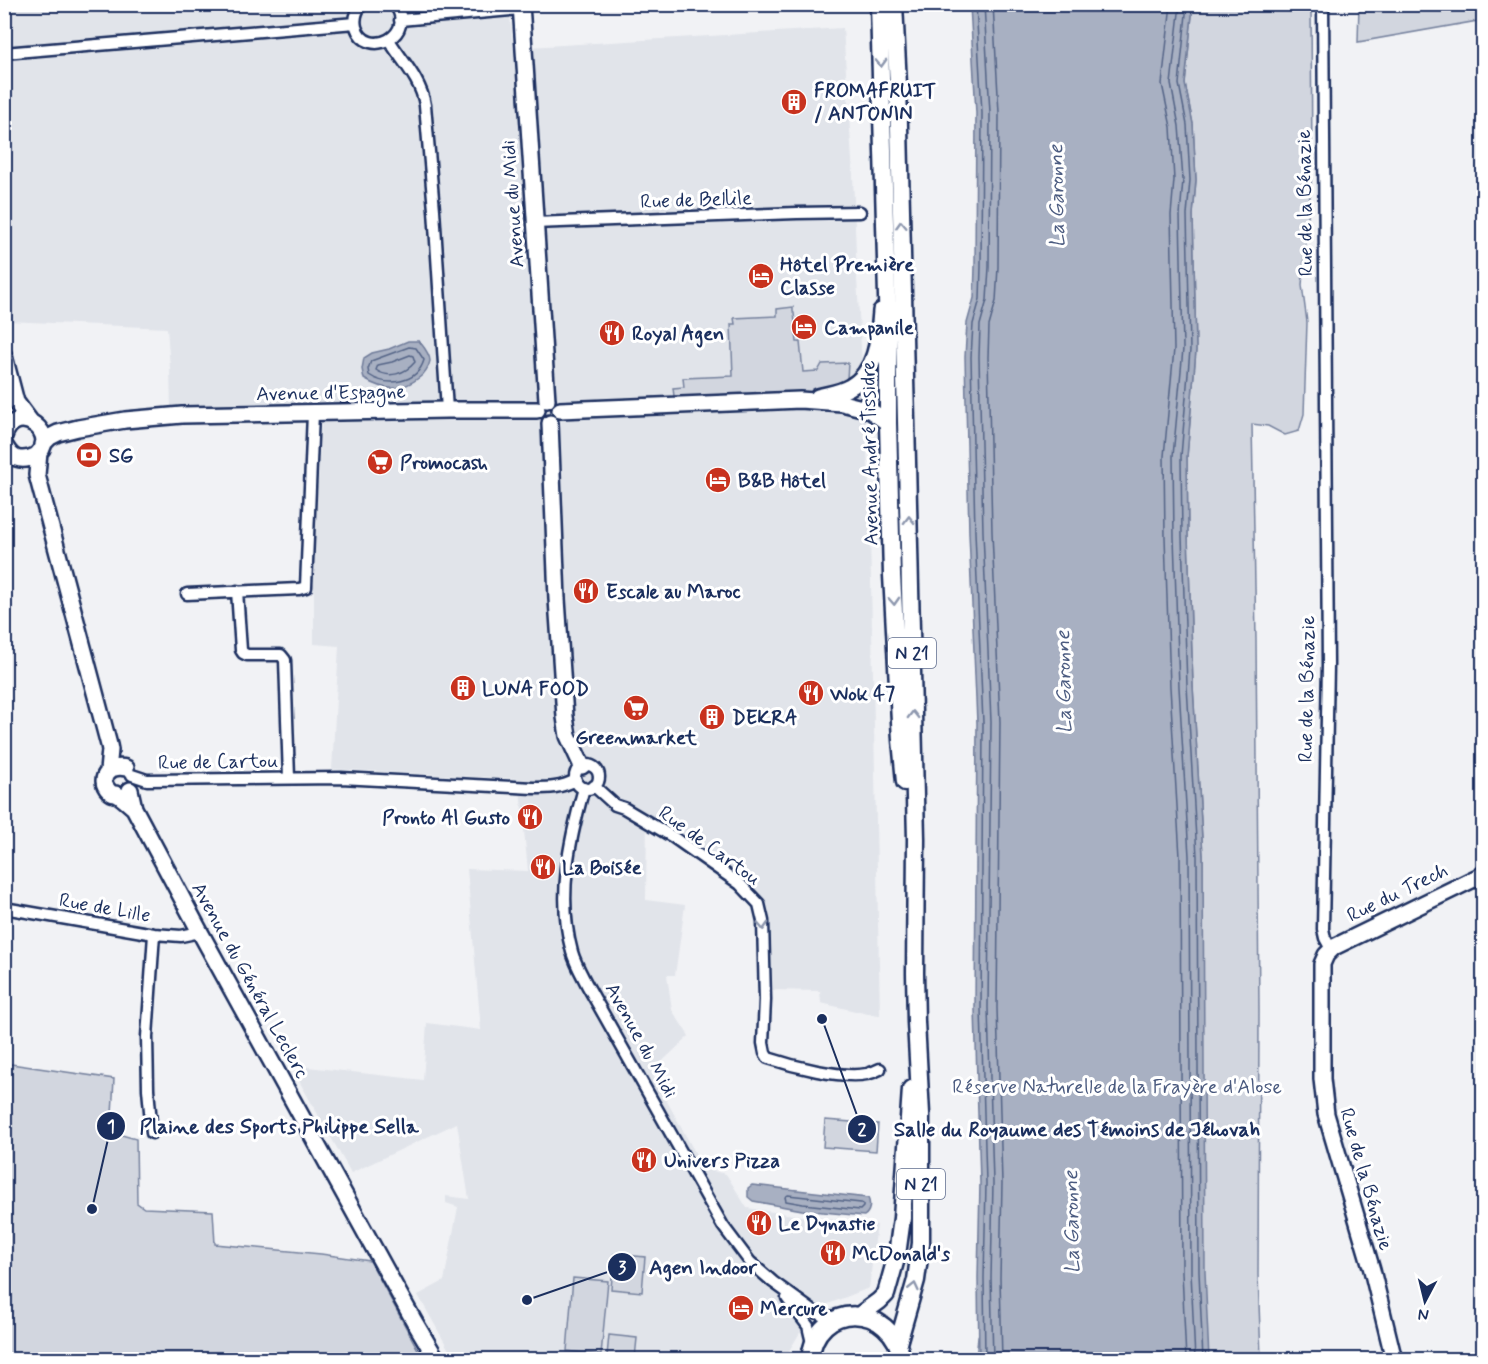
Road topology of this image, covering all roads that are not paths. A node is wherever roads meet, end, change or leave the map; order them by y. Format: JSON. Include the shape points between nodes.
{"nodes":[{"id":1,"x":362,"y":4,"type":"edge"},
{"id":2,"x":394,"y":4,"type":"edge"},
{"id":3,"x":879,"y":4,"type":"edge"},
{"id":4,"x":894,"y":4,"type":"edge"},
{"id":5,"x":1323,"y":4,"type":"edge"},
{"id":6,"x":521,"y":7,"type":"edge"},
{"id":7,"x":400,"y":20,"type":"junction"},
{"id":8,"x":355,"y":22,"type":"junction"},
{"id":9,"x":389,"y":40,"type":"junction"},
{"id":10,"x":4,"y":53,"type":"edge"},
{"id":11,"x":860,"y":213,"type":"dead end"},
{"id":12,"x":885,"y":215,"type":"junction"},
{"id":13,"x":534,"y":223,"type":"junction"},
{"id":14,"x":4,"y":356,"type":"edge"},
{"id":15,"x":800,"y":400,"type":"junction"},
{"id":16,"x":16,"y":402,"type":"junction"},
{"id":17,"x":542,"y":405,"type":"junction"},
{"id":18,"x":447,"y":410,"type":"junction"},
{"id":19,"x":560,"y":410,"type":"junction"},
{"id":20,"x":313,"y":413,"type":"junction"},
{"id":21,"x":33,"y":422,"type":"junction"},
{"id":22,"x":550,"y":423,"type":"junction"},
{"id":23,"x":888,"y":423,"type":"junction"},
{"id":24,"x":78,"y":428,"type":"junction"},
{"id":25,"x":8,"y":440,"type":"edge"},
{"id":26,"x":41,"y":448,"type":"junction"},
{"id":27,"x":37,"y":475,"type":"junction"},
{"id":28,"x":237,"y":591,"type":"junction"},
{"id":29,"x":187,"y":594,"type":"dead end"},
{"id":30,"x":110,"y":750,"type":"junction"},
{"id":31,"x":582,"y":766,"type":"junction"},
{"id":32,"x":108,"y":771,"type":"junction"},
{"id":33,"x":289,"y":777,"type":"junction"},
{"id":34,"x":131,"y":783,"type":"junction"},
{"id":35,"x":585,"y":785,"type":"junction"},
{"id":36,"x":1484,"y":874,"type":"edge"},
{"id":37,"x":915,"y":900,"type":"junction"},
{"id":38,"x":4,"y":908,"type":"edge"},
{"id":39,"x":200,"y":932,"type":"junction"},
{"id":40,"x":154,"y":934,"type":"junction"},
{"id":41,"x":1330,"y":949,"type":"junction"},
{"id":42,"x":916,"y":1023,"type":"junction"},
{"id":43,"x":880,"y":1069,"type":"dead end"},
{"id":44,"x":152,"y":1133,"type":"dead end"},
{"id":45,"x":773,"y":1282,"type":"junction"},
{"id":46,"x":860,"y":1315,"type":"junction"},
{"id":47,"x":837,"y":1318,"type":"junction"},
{"id":48,"x":901,"y":1355,"type":"edge"},
{"id":49,"x":810,"y":1356,"type":"edge"},
{"id":50,"x":437,"y":1359,"type":"edge"},
{"id":51,"x":1394,"y":1359,"type":"edge"}],
"edges":[{"from":1,"to":8,"type":"street"},
{"from":2,"to":7,"type":"street"},
{"from":3,"to":12,"type":"main road","name":"Avenue André Tissidre","number":"N 21","one_way":true},
{"from":37,"to":4,"type":"main road","name":"Avenue André Tissidre","number":"N 21","one_way":true},
{"from":5,"to":41,"type":"street","name":"Rue de la Bénazie","via":[[1328,654],[1323,929]]},
{"from":6,"to":7,"type":"street"},
{"from":6,"to":13,"type":"street","name":"Avenue du Midi"},
{"from":7,"to":9,"type":"street","via":[[398,32]]},
{"from":8,"to":9,"type":"street","via":[[368,41]]},
{"from":8,"to":10,"type":"street"},
{"from":9,"to":18,"type":"street","via":[[418,84],[425,105]]},
{"from":11,"to":13,"type":"street","name":"Rue de Bellile"},
{"from":12,"to":15,"type":"street","via":[[880,333],[873,360],[866,374],[852,386]]},
{"from":12,"to":23,"type":"main road","name":"Avenue André Tissidre","number":"N 21"},
{"from":13,"to":17,"type":"street","name":"Avenue du Midi"},
{"from":14,"to":16,"type":"street"},
{"from":15,"to":19,"type":"street"},
{"from":15,"to":23,"type":"street","via":[[862,408]]},
{"from":16,"to":21,"type":"street"},
{"from":16,"to":25,"type":"street"},
{"from":17,"to":18,"type":"street","name":"Avenue d'Espagne"},
{"from":17,"to":19,"type":"street","via":[[554,401]]},
{"from":17,"to":22,"type":"street","via":[[540,420]]},
{"from":18,"to":20,"type":"street","name":"Avenue d'Espagne"},
{"from":19,"to":22,"type":"street","via":[[557,420]]},
{"from":20,"to":24,"type":"street","name":"Avenue d'Espagne","via":[[182,415]]},
{"from":20,"to":28,"type":"street","via":[[306,587]]},
{"from":21,"to":24,"type":"street","via":[[57,430]]},
{"from":21,"to":25,"type":"street","via":[[21,420]]},
{"from":21,"to":26,"type":"street","via":[[42,433]]},
{"from":22,"to":31,"type":"street","via":[[565,717],[567,736]]},
{"from":23,"to":37,"type":"main road","name":"Avenue André Tissidre","number":"N 21","one_way":true,"via":[[901,740]]},
{"from":24,"to":26,"type":"street","via":[[50,437]]},
{"from":25,"to":26,"type":"street","via":[[28,459]]},
{"from":25,"to":27,"type":"street","via":[[25,466]]},
{"from":26,"to":27,"type":"street","name":"Avenue du Général Leclerc"},
{"from":27,"to":30,"type":"street","name":"Avenue du Général Leclerc"},
{"from":28,"to":29,"type":"street"},
{"from":28,"to":33,"type":"street","via":[[243,653],[281,655],[285,660]]},
{"from":30,"to":32,"type":"street","name":"Avenue du Général Leclerc"},
{"from":30,"to":34,"type":"street","name":"Avenue du Général Leclerc"},
{"from":31,"to":35,"type":"street","via":[[577,770]]},
{"from":31,"to":35,"type":"street","via":[[590,765],[597,770],[598,780]]},
{"from":32,"to":34,"type":"street","via":[[118,766]]},
{"from":32,"to":34,"type":"street","via":[[105,780],[109,792]]},
{"from":33,"to":34,"type":"street","name":"Rue de Cartou"},
{"from":33,"to":35,"type":"street","name":"Rue de Cartou","via":[[542,789]]},
{"from":34,"to":39,"type":"street","name":"Avenue du Général Leclerc","via":[[134,808]]},
{"from":35,"to":43,"type":"street","name":"Rue de Cartou","one_way":true,"via":[[674,837],[740,884],[759,904],[764,921],[763,1042],[768,1058],[850,1075]]},
{"from":35,"to":45,"type":"street","name":"Avenue du Midi","via":[[566,876],[565,918],[572,954],[719,1221],[750,1262]]},
{"from":36,"to":41,"type":"street","name":"Rue du Trech"},
{"from":37,"to":42,"type":"main road","name":"Avenue André Tissidre"},
{"from":38,"to":40,"type":"street","name":"Rue de Lille"},
{"from":39,"to":40,"type":"street","name":"Rue de Lille","via":[[181,936]]},
{"from":39,"to":50,"type":"street","name":"Avenue du Général Leclerc"},
{"from":40,"to":44,"type":"street","via":[[147,1048]]},
{"from":41,"to":51,"type":"street","name":"Rue de la Bénazie","via":[[1322,964],[1323,1095]]},
{"from":42,"to":46,"type":"main road","name":"Avenue André Tissidre","number":"N 21","via":[[897,1255],[886,1294]]},
{"from":48,"to":42,"type":"main road","name":"Avenue André Tissidre","number":"N 21","one_way":true,"via":[[921,1243]]},
{"from":45,"to":47,"type":"street","name":"Avenue du Midi","via":[[813,1311]]},
{"from":45,"to":49,"type":"street","name":"Avenue du Midi","via":[[808,1326]]},
{"from":46,"to":47,"type":"main road"},
{"from":46,"to":48,"type":"main road","via":[[870,1317],[891,1332]]},
{"from":47,"to":49,"type":"main road","via":[[818,1335]]}]}
